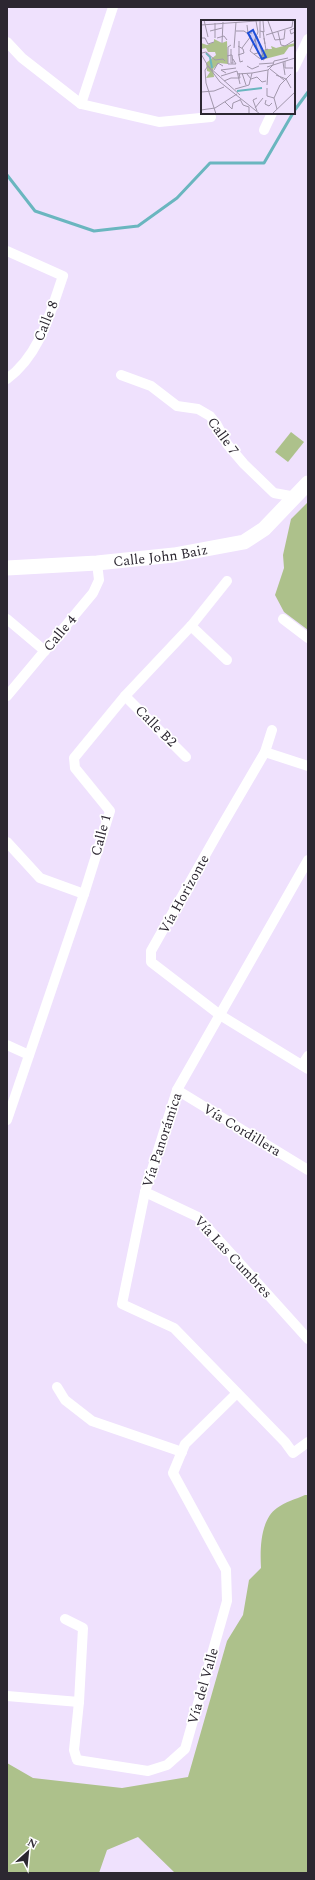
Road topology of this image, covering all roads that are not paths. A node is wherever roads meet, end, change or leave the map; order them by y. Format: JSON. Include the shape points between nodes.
{"nodes":[{"id":1,"x":113,"y":7,"type":"edge"},
{"id":2,"x":308,"y":39,"type":"edge"},
{"id":3,"x":7,"y":42,"type":"edge"},
{"id":4,"x":295,"y":66,"type":"edge"},
{"id":5,"x":81,"y":104,"type":"junction"},
{"id":6,"x":272,"y":114,"type":"edge"},
{"id":7,"x":211,"y":117,"type":"dead end"},
{"id":8,"x":264,"y":130,"type":"dead end"},
{"id":9,"x":7,"y":251,"type":"edge"},
{"id":10,"x":121,"y":375,"type":"dead end"},
{"id":11,"x":7,"y":379,"type":"edge"},
{"id":12,"x":308,"y":482,"type":"edge"},
{"id":13,"x":296,"y":497,"type":"junction"},
{"id":14,"x":97,"y":563,"type":"junction"},
{"id":15,"x":7,"y":568,"type":"edge"},
{"id":16,"x":227,"y":581,"type":"dead end"},
{"id":17,"x":9,"y":615,"type":"edge"},
{"id":18,"x":283,"y":620,"type":"dead end"},
{"id":19,"x":191,"y":626,"type":"junction"},
{"id":20,"x":308,"y":638,"type":"edge"},
{"id":21,"x":45,"y":651,"type":"junction"},
{"id":22,"x":227,"y":660,"type":"dead end"},
{"id":23,"x":7,"y":696,"type":"edge"},
{"id":24,"x":125,"y":696,"type":"junction"},
{"id":25,"x":272,"y":730,"type":"dead end"},
{"id":26,"x":265,"y":752,"type":"junction"},
{"id":27,"x":186,"y":757,"type":"dead end"},
{"id":28,"x":308,"y":766,"type":"edge"},
{"id":29,"x":7,"y":842,"type":"edge"},
{"id":30,"x":308,"y":860,"type":"edge"},
{"id":31,"x":84,"y":894,"type":"junction"},
{"id":32,"x":220,"y":1015,"type":"junction"},
{"id":33,"x":7,"y":1045,"type":"edge"},
{"id":34,"x":29,"y":1055,"type":"junction"},
{"id":35,"x":308,"y":1056,"type":"edge"},
{"id":36,"x":305,"y":1067,"type":"edge"},
{"id":37,"x":177,"y":1090,"type":"junction"},
{"id":38,"x":7,"y":1120,"type":"edge"},
{"id":39,"x":308,"y":1170,"type":"edge"},
{"id":40,"x":145,"y":1192,"type":"junction"},
{"id":41,"x":307,"y":1336,"type":"edge"},
{"id":42,"x":57,"y":1387,"type":"dead end"},
{"id":43,"x":236,"y":1393,"type":"junction"},
{"id":44,"x":308,"y":1442,"type":"edge"},
{"id":45,"x":182,"y":1452,"type":"junction"},
{"id":46,"x":65,"y":1619,"type":"dead end"},
{"id":47,"x":7,"y":1696,"type":"edge"},
{"id":48,"x":79,"y":1702,"type":"junction"}],
"edges":[{"from":1,"to":5,"type":"street"},
{"from":2,"to":4,"type":"street"},
{"from":3,"to":5,"type":"street","via":[[22,58]]},
{"from":5,"to":7,"type":"street","via":[[159,122]]},
{"from":6,"to":8,"type":"street"},
{"from":9,"to":11,"type":"street","name":"Calle 8","via":[[64,276],[40,340],[18,371]]},
{"from":10,"to":13,"type":"street","name":"Calle 7","via":[[151,386],[176,406],[198,409],[210,416],[227,444],[274,493]]},
{"from":12,"to":13,"type":"street","name":"Calle John Baiz"},
{"from":13,"to":14,"type":"street","name":"Calle John Baiz","via":[[264,529],[244,542],[174,555]]},
{"from":14,"to":15,"type":"street","name":"Calle John Baiz"},
{"from":14,"to":21,"type":"street","name":"Calle 4","via":[[98,580],[93,593]]},
{"from":16,"to":19,"type":"street","name":"Calle 1"},
{"from":17,"to":21,"type":"street"},
{"from":18,"to":20,"type":"street"},
{"from":19,"to":22,"type":"street"},
{"from":19,"to":24,"type":"street","name":"Calle 1"},
{"from":21,"to":23,"type":"street","name":"Calle 4"},
{"from":24,"to":27,"type":"street","name":"Calle B2"},
{"from":24,"to":31,"type":"street","name":"Calle 1","via":[[74,758],[75,768],[110,811]]},
{"from":25,"to":26,"type":"street","name":"Vía Horizonte"},
{"from":26,"to":28,"type":"street"},
{"from":26,"to":32,"type":"street","name":"Vía Horizonte","via":[[152,951],[151,962]]},
{"from":29,"to":31,"type":"street","via":[[40,878]]},
{"from":30,"to":32,"type":"street","name":"Vía Panorámica"},
{"from":31,"to":34,"type":"street","name":"Calle 1"},
{"from":32,"to":36,"type":"street"},
{"from":32,"to":37,"type":"street","name":"Vía Panorámica"},
{"from":33,"to":34,"type":"street"},
{"from":34,"to":38,"type":"street","name":"Calle 1"},
{"from":35,"to":36,"type":"street"},
{"from":37,"to":39,"type":"street","name":"Vía Cordillera"},
{"from":37,"to":40,"type":"street","name":"Vía Panorámica"},
{"from":40,"to":41,"type":"street","name":"Vía Las Cumbres","via":[[198,1217]]},
{"from":40,"to":43,"type":"street","name":"Vía Panorámica","via":[[122,1304],[174,1328]]},
{"from":42,"to":45,"type":"street","via":[[65,1400],[92,1421]]},
{"from":43,"to":44,"type":"street","via":[[293,1453]]},
{"from":43,"to":45,"type":"street","name":"Vía del Valle","via":[[185,1444]]},
{"from":45,"to":48,"type":"street","name":"Vía del Valle","via":[[173,1473],[226,1570],[227,1601],[185,1749],[167,1765],[148,1771],[78,1760],[74,1750]]},
{"from":46,"to":48,"type":"street","name":"Vía del Valle","via":[[83,1628]]},
{"from":47,"to":48,"type":"street"}]}
